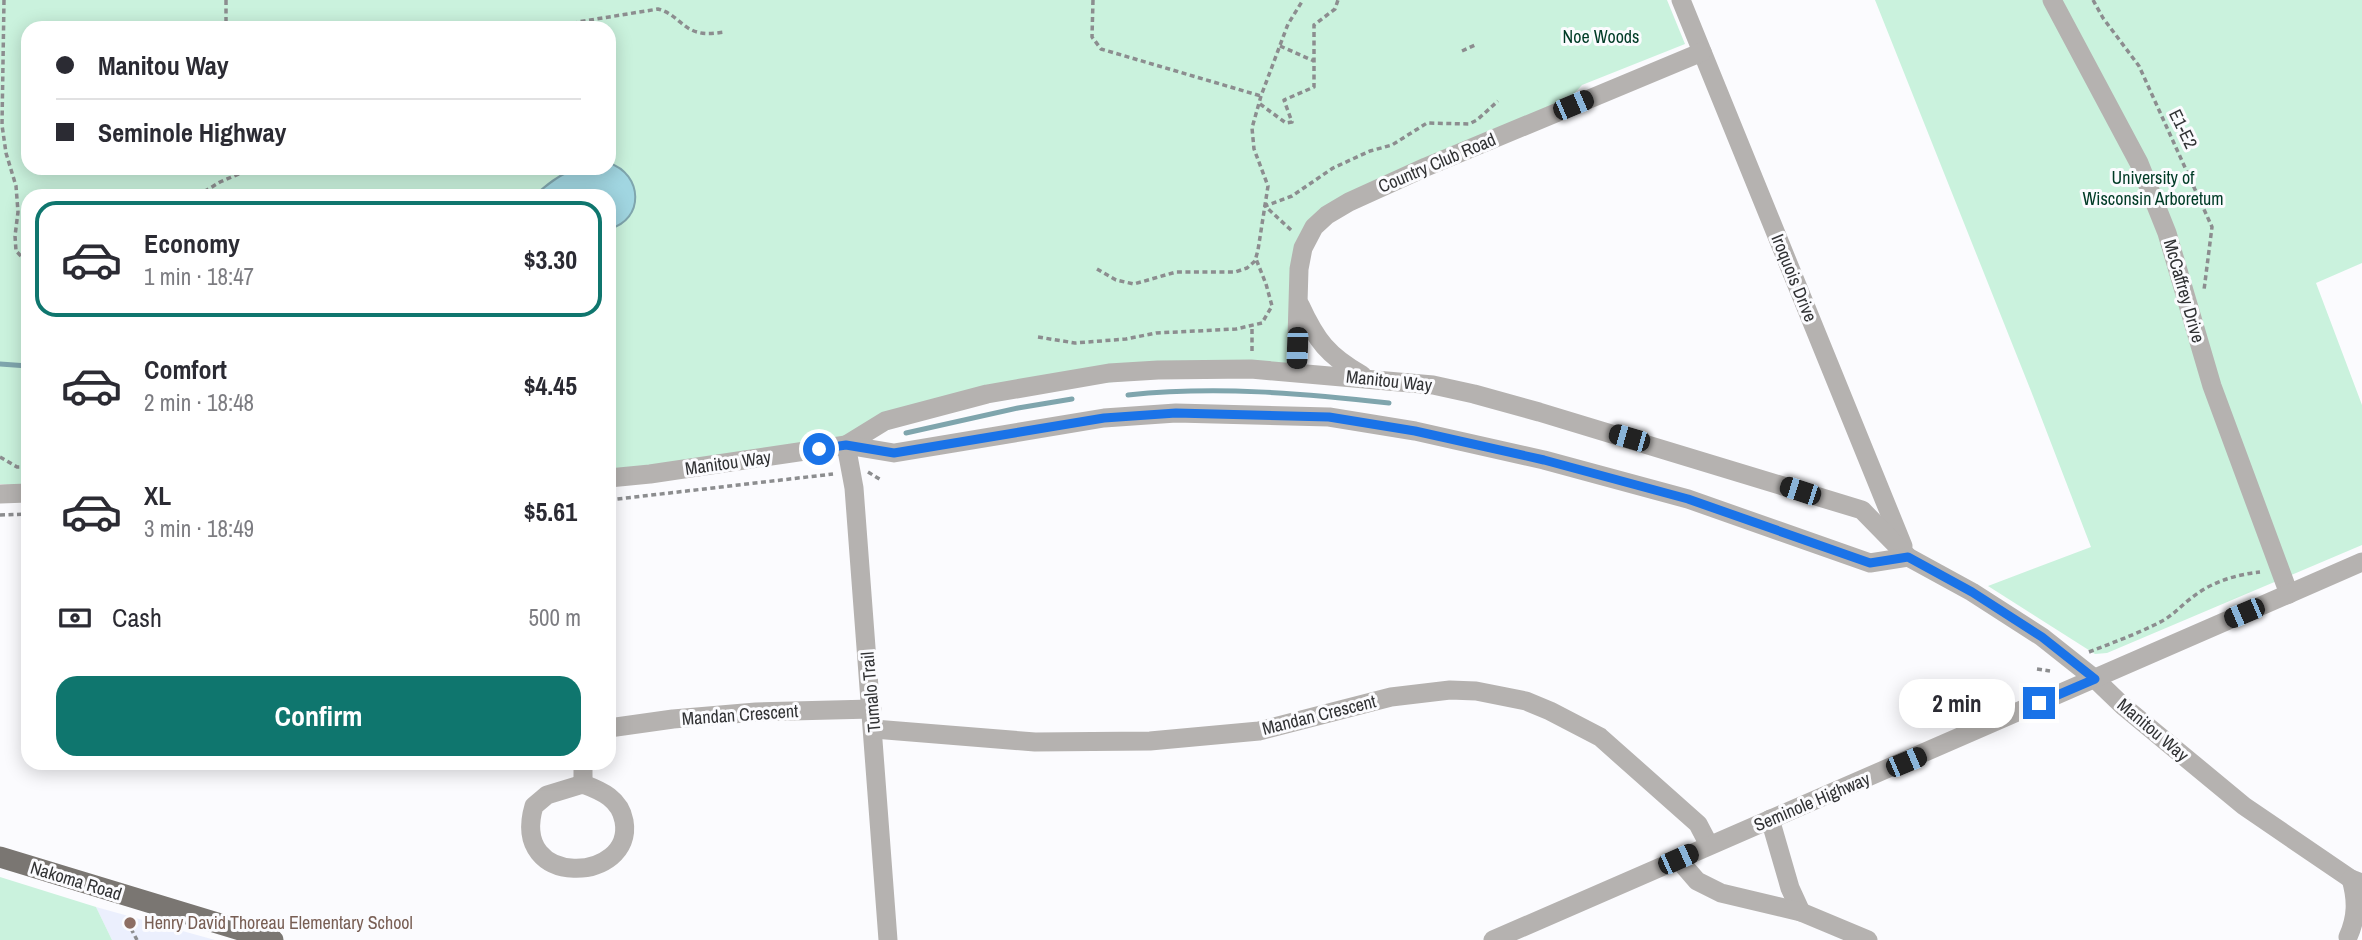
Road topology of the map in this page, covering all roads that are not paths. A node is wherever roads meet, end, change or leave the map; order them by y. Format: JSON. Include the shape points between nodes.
{"nodes":[{"id":1,"x":1681,"y":0,"type":"edge"},
{"id":2,"x":2052,"y":0,"type":"edge"},
{"id":3,"x":1702,"y":52,"type":"junction"},
{"id":4,"x":1298,"y":302,"type":"junction"},
{"id":5,"x":1296,"y":371,"type":"junction"},
{"id":6,"x":1369,"y":379,"type":"junction"},
{"id":7,"x":846,"y":445,"type":"junction"},
{"id":8,"x":616,"y":477,"type":"edge"},
{"id":9,"x":21,"y":493,"type":"edge"},
{"id":10,"x":0,"y":494,"type":"edge"},
{"id":11,"x":1908,"y":557,"type":"junction"},
{"id":12,"x":2362,"y":562,"type":"edge"},
{"id":13,"x":2289,"y":594,"type":"junction"},
{"id":14,"x":2095,"y":679,"type":"junction"},
{"id":15,"x":872,"y":709,"type":"junction"},
{"id":16,"x":616,"y":728,"type":"edge"},
{"id":17,"x":874,"y":729,"type":"junction"},
{"id":18,"x":583,"y":770,"type":"edge"},
{"id":19,"x":583,"y":783,"type":"junction"},
{"id":20,"x":1770,"y":819,"type":"junction"},
{"id":21,"x":1709,"y":845,"type":"junction"},
{"id":22,"x":0,"y":857,"type":"edge"},
{"id":23,"x":1678,"y":859,"type":"junction"},
{"id":24,"x":2356,"y":881,"type":"edge"},
{"id":25,"x":1801,"y":912,"type":"junction"},
{"id":26,"x":2348,"y":937,"type":"edge"},
{"id":27,"x":273,"y":940,"type":"edge"},
{"id":28,"x":888,"y":940,"type":"edge"},
{"id":29,"x":1493,"y":940,"type":"edge"},
{"id":30,"x":1868,"y":940,"type":"edge"}],
"edges":[{"from":1,"to":3,"type":"street","name":"Iroquois Drive"},
{"from":2,"to":13,"type":"street","name":"McCaffrey Drive","via":[[2139,163],[2167,233],[2212,386]]},
{"from":3,"to":4,"type":"street","name":"Country Club Road","via":[[1448,158],[1327,215],[1303,248]]},
{"from":3,"to":11,"type":"street","name":"Iroquois Drive"},
{"from":4,"to":5,"type":"street","name":"Country Club Road"},
{"from":4,"to":6,"type":"street","via":[[1322,346]]},
{"from":5,"to":6,"type":"street","name":"Manitou Way"},
{"from":5,"to":7,"type":"street","name":"Manitou Way","via":[[1109,373],[988,394],[885,421]]},
{"from":6,"to":11,"type":"street","name":"Manitou Way","via":[[1474,394],[1862,510]]},
{"from":7,"to":8,"type":"street","name":"Manitou Way"},
{"from":7,"to":11,"type":"street","name":"Manitou Way","via":[[894,453],[1104,418],[1176,413],[1329,417],[1415,431],[1570,467],[1688,499],[1870,563]]},
{"from":7,"to":15,"type":"street","name":"Tumalo Trail","via":[[854,488]]},
{"from":9,"to":10,"type":"street"},
{"from":11,"to":14,"type":"street","name":"Manitou Way","via":[[2042,637]]},
{"from":12,"to":13,"type":"street","name":"Seminole Highway"},
{"from":13,"to":14,"type":"street","name":"Seminole Highway"},
{"from":14,"to":20,"type":"street","name":"Seminole Highway"},
{"from":14,"to":24,"type":"street","name":"Manitou Way","via":[[2244,806]]},
{"from":15,"to":16,"type":"street","name":"Mandan Crescent","via":[[755,712]]},
{"from":15,"to":17,"type":"street","name":"Tumalo Trail"},
{"from":17,"to":21,"type":"street","name":"Mandan Crescent","via":[[1035,741],[1150,741],[1259,730],[1391,697],[1476,691],[1526,701],[1600,737],[1698,824]]},
{"from":17,"to":28,"type":"street","name":"Tumalo Trail"},
{"from":18,"to":19,"type":"street"},
{"from":19,"to":19,"type":"street","via":[[547,795],[534,806],[531,826],[535,845],[556,866],[585,868],[601,863],[619,849],[624,838],[624,817],[617,804]]},
{"from":20,"to":21,"type":"street","name":"Seminole Highway"},
{"from":20,"to":25,"type":"street"},
{"from":21,"to":23,"type":"street","name":"Seminole Highway"},
{"from":22,"to":27,"type":"main road","name":"Nakoma Road"},
{"from":23,"to":25,"type":"street","via":[[1697,881],[1721,893]]},
{"from":23,"to":29,"type":"street","name":"Seminole Highway"},
{"from":24,"to":26,"type":"street","via":[[2354,923]]},
{"from":25,"to":30,"type":"street"}]}
